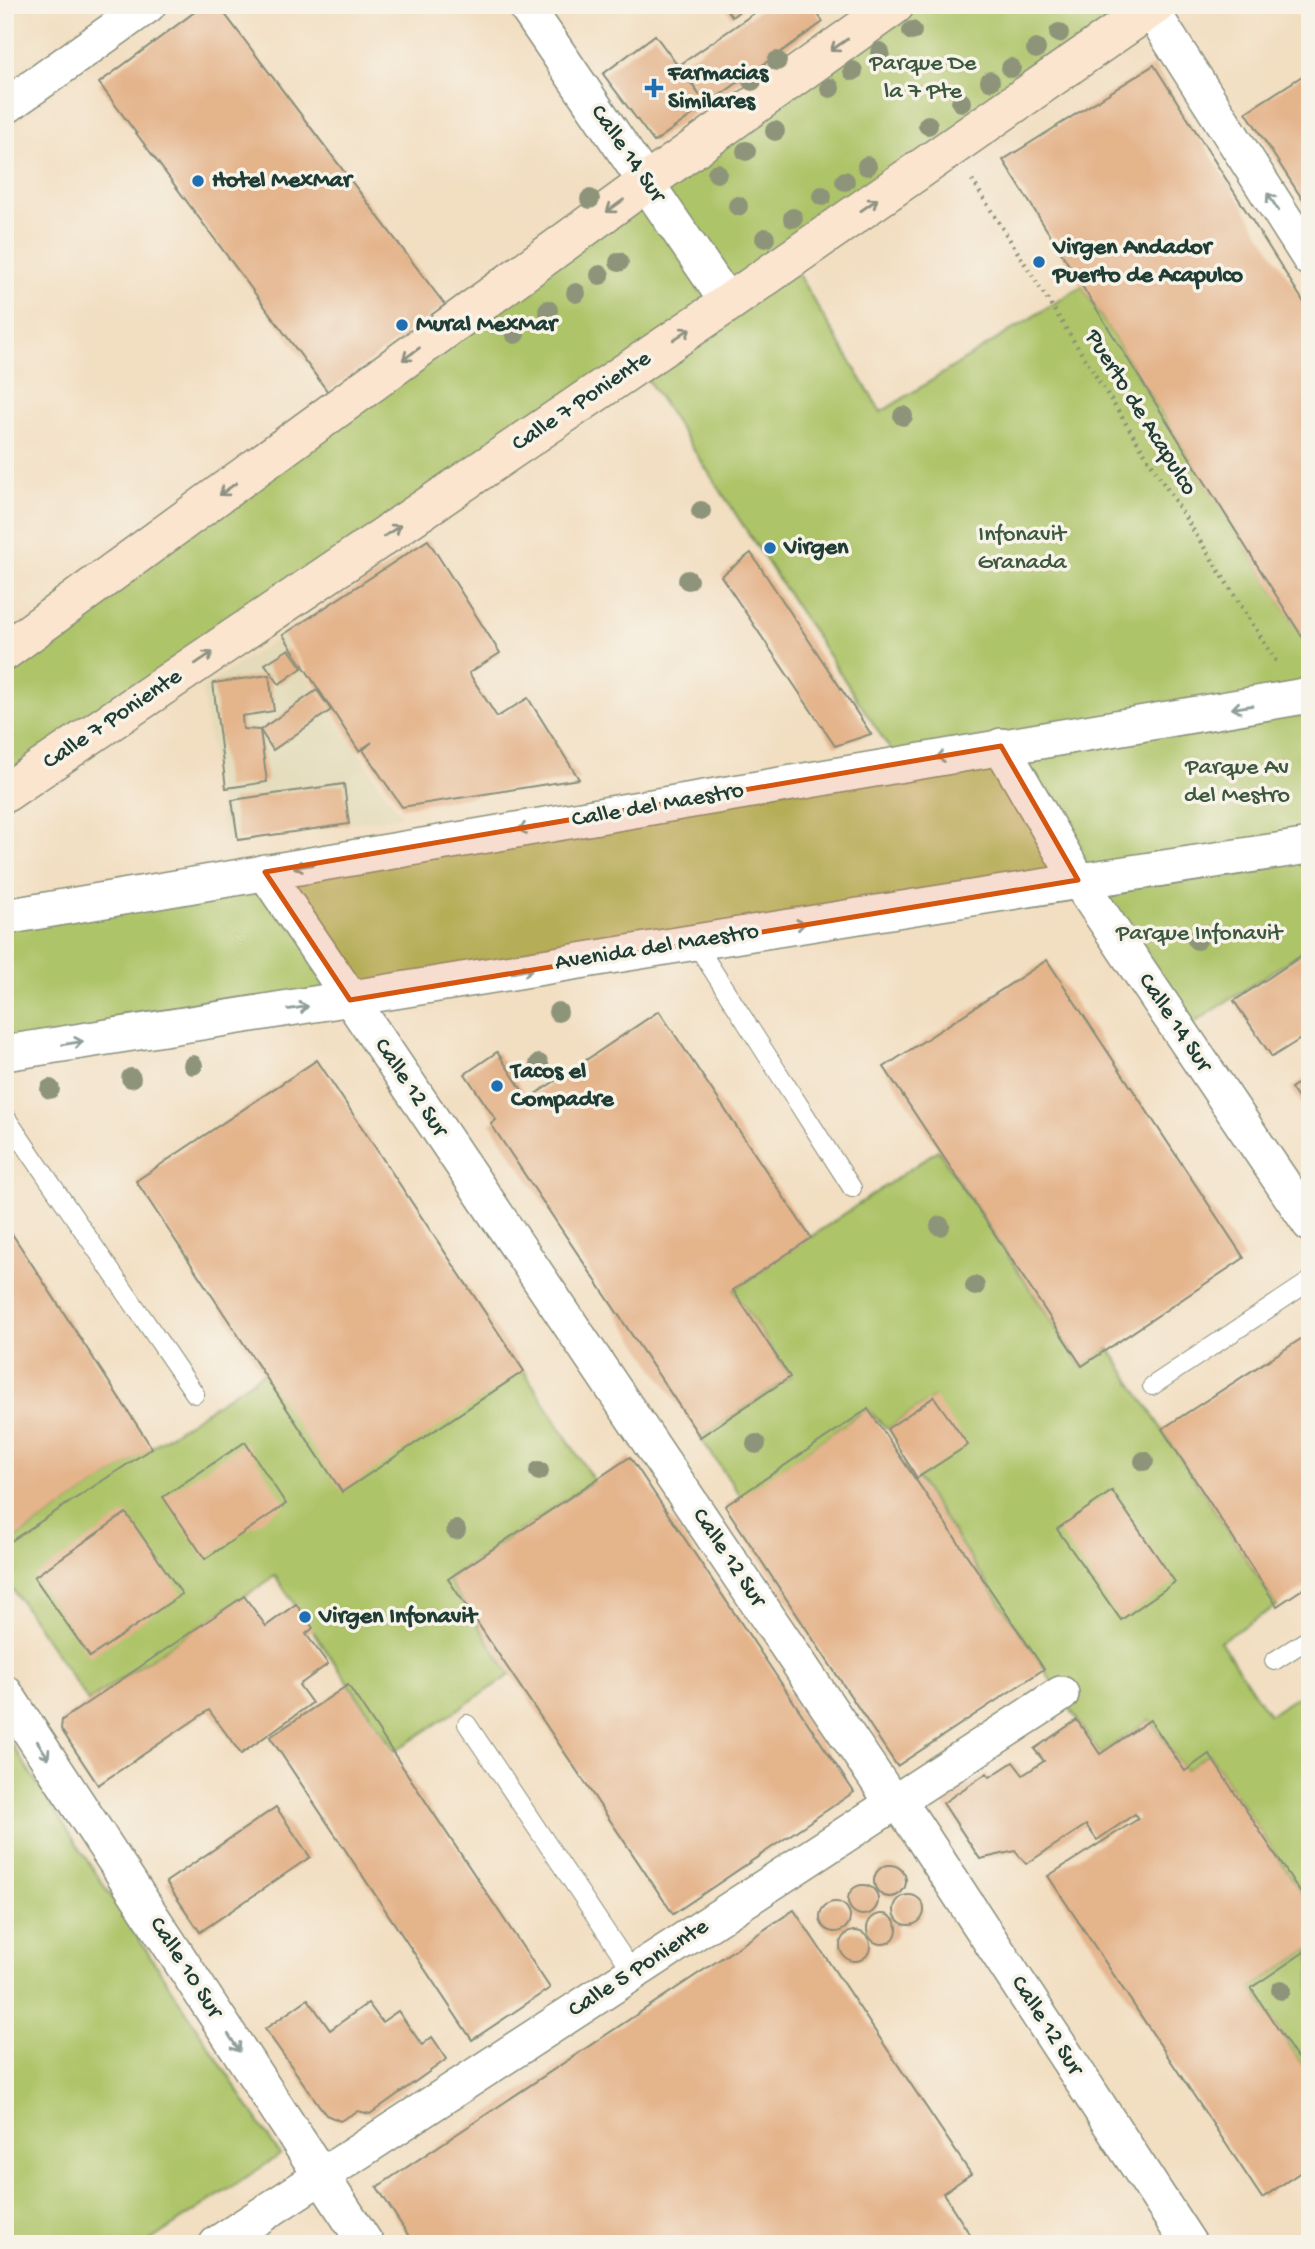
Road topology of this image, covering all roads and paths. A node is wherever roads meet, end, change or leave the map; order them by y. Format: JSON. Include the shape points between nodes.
{"nodes":[{"id":1,"x":148,"y":5,"type":"edge"},
{"id":2,"x":525,"y":5,"type":"edge"},
{"id":3,"x":895,"y":5,"type":"edge"},
{"id":4,"x":1151,"y":7,"type":"edge"},
{"id":5,"x":5,"y":107,"type":"edge"},
{"id":6,"x":951,"y":148,"type":"junction"},
{"id":7,"x":647,"y":182,"type":"junction"},
{"id":8,"x":1310,"y":259,"type":"edge"},
{"id":9,"x":729,"y":303,"type":"junction"},
{"id":10,"x":5,"y":651,"type":"edge"},
{"id":11,"x":1305,"y":696,"type":"edge"},
{"id":12,"x":1001,"y":746,"type":"junction"},
{"id":13,"x":5,"y":793,"type":"edge"},
{"id":14,"x":1310,"y":846,"type":"edge"},
{"id":15,"x":265,"y":872,"type":"junction"},
{"id":16,"x":1078,"y":880,"type":"junction"},
{"id":17,"x":5,"y":916,"type":"edge"},
{"id":18,"x":694,"y":942,"type":"junction"},
{"id":19,"x":351,"y":1000,"type":"junction"},
{"id":20,"x":5,"y":1053,"type":"edge"},
{"id":21,"x":5,"y":1116,"type":"edge"},
{"id":22,"x":852,"y":1188,"type":"dead end"},
{"id":23,"x":1310,"y":1224,"type":"edge"},
{"id":24,"x":1310,"y":1281,"type":"edge"},
{"id":25,"x":1152,"y":1387,"type":"dead end"},
{"id":26,"x":195,"y":1394,"type":"dead end"},
{"id":27,"x":1310,"y":1638,"type":"edge"},
{"id":28,"x":1274,"y":1661,"type":"dead end"},
{"id":29,"x":5,"y":1693,"type":"edge"},
{"id":30,"x":1061,"y":1694,"type":"dead end"},
{"id":31,"x":467,"y":1724,"type":"dead end"},
{"id":32,"x":893,"y":1803,"type":"junction"},
{"id":33,"x":633,"y":1972,"type":"junction"},
{"id":34,"x":321,"y":2177,"type":"junction"},
{"id":35,"x":217,"y":2244,"type":"edge"},
{"id":36,"x":366,"y":2244,"type":"edge"},
{"id":37,"x":1189,"y":2244,"type":"edge"}],
"edges":[{"from":1,"to":5,"type":"street"},
{"from":2,"to":7,"type":"street","name":"Calle 14 Sur"},
{"from":3,"to":7,"type":"main road","one_way":true},
{"from":4,"to":6,"type":"main road","name":"Calle 7 Poniente"},
{"from":8,"to":4,"type":"street","one_way":true},
{"from":9,"to":6,"type":"main road","name":"Calle 7 Poniente","one_way":true},
{"from":6,"to":11,"type":"path","name":"Puerto de Acapulco"},
{"from":7,"to":9,"type":"street","name":"Calle 14 Sur"},
{"from":7,"to":10,"type":"main road","one_way":true},
{"from":13,"to":9,"type":"main road","name":"Calle 7 Poniente","one_way":true},
{"from":11,"to":12,"type":"street","name":"Calle del Maestro","one_way":true},
{"from":12,"to":15,"type":"street","name":"Calle del Maestro","one_way":true},
{"from":12,"to":16,"type":"street","name":"Calle 14 Sur"},
{"from":14,"to":16,"type":"street","name":"Avenida del Maestro"},
{"from":15,"to":17,"type":"street","name":"Calle del Maestro"},
{"from":15,"to":19,"type":"street","name":"Calle 12 Sur"},
{"from":18,"to":16,"type":"street","name":"Avenida del Maestro","one_way":true},
{"from":16,"to":23,"type":"street","name":"Calle 14 Sur"},
{"from":19,"to":18,"type":"street","name":"Avenida del Maestro","one_way":true},
{"from":18,"to":22,"type":"lane"},
{"from":20,"to":19,"type":"street","name":"Avenida del Maestro","one_way":true},
{"from":19,"to":32,"type":"street","name":"Calle 12 Sur"},
{"from":21,"to":26,"type":"lane"},
{"from":24,"to":25,"type":"lane"},
{"from":27,"to":28,"type":"lane"},
{"from":29,"to":34,"type":"street","name":"Calle 10 Sur","one_way":true},
{"from":30,"to":32,"type":"street","name":"Calle 5 Poniente"},
{"from":31,"to":33,"type":"lane"},
{"from":32,"to":33,"type":"street","name":"Calle 5 Poniente"},
{"from":32,"to":37,"type":"street","name":"Calle 12 Sur","via":[[906,1812]]},
{"from":33,"to":34,"type":"street","name":"Calle 5 Poniente"},
{"from":34,"to":35,"type":"street","name":"Calle 5 Poniente"},
{"from":34,"to":36,"type":"street","name":"Calle 10 Sur"}]}
